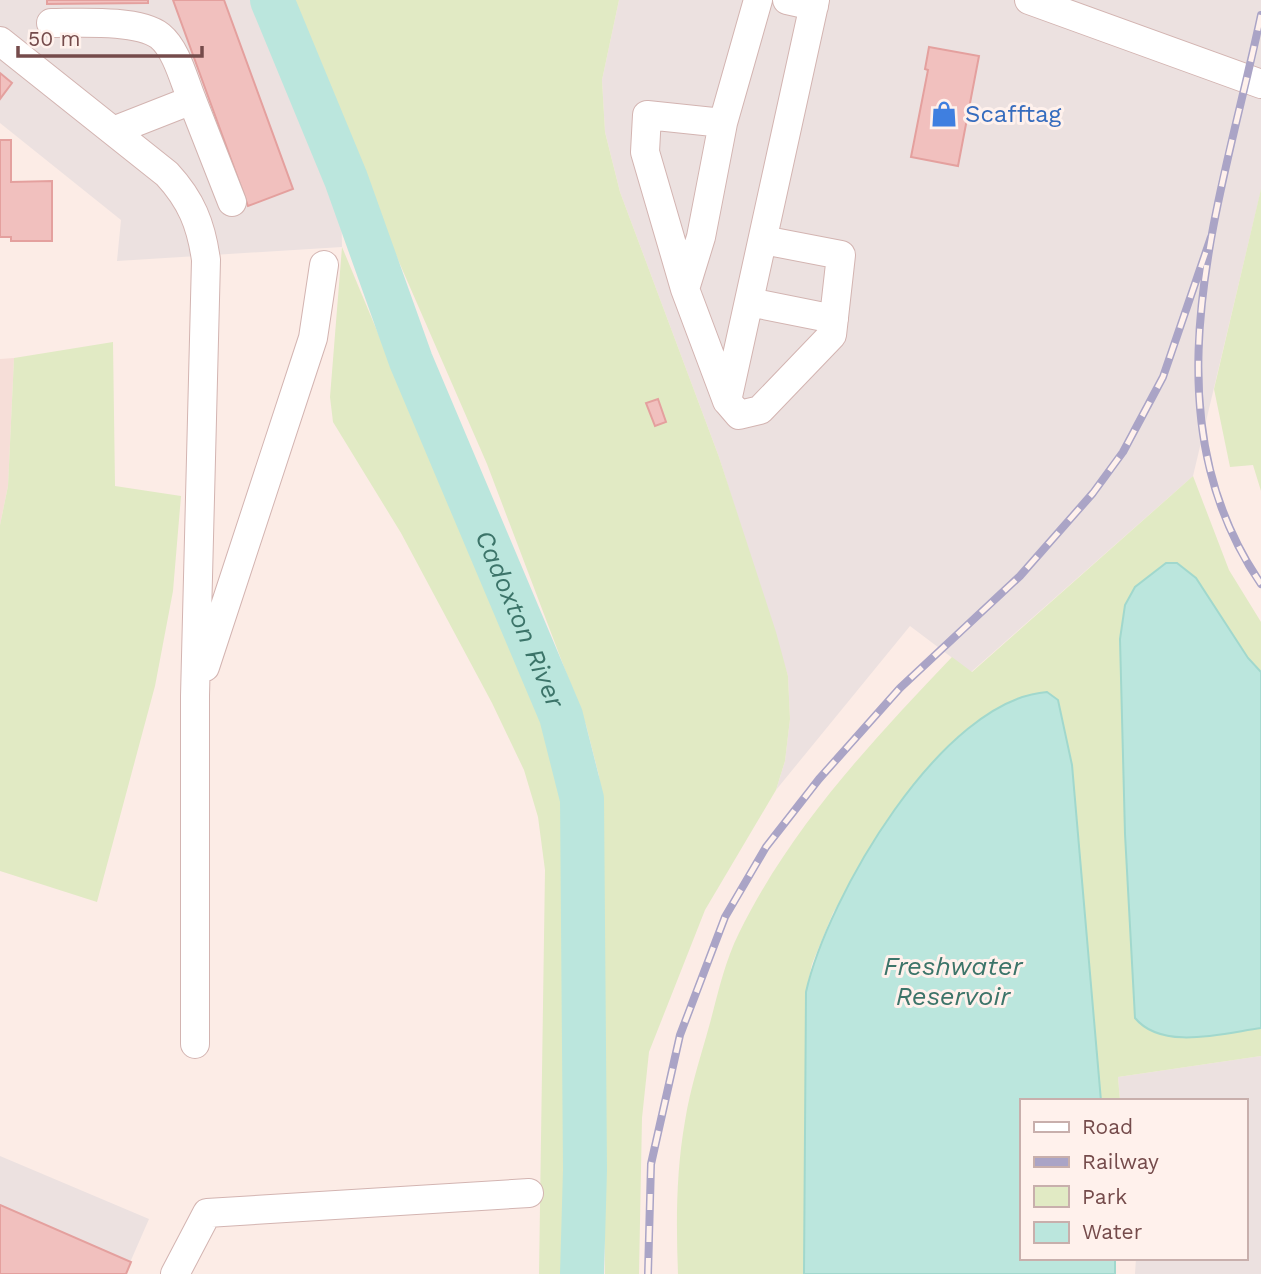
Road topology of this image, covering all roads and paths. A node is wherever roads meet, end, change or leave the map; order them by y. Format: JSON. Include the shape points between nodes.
{"nodes":[{"id":1,"x":758,"y":0,"type":"edge"},
{"id":2,"x":1029,"y":0,"type":"edge"},
{"id":3,"x":805,"y":2,"type":"edge"},
{"id":4,"x":1070,"y":8,"type":"edge"},
{"id":5,"x":51,"y":23,"type":"dead end"},
{"id":6,"x":0,"y":41,"type":"edge"},
{"id":7,"x":1261,"y":84,"type":"edge"},
{"id":8,"x":192,"y":100,"type":"junction"},
{"id":9,"x":723,"y":123,"type":"junction"},
{"id":10,"x":113,"y":131,"type":"junction"},
{"id":11,"x":232,"y":202,"type":"dead end"},
{"id":12,"x":763,"y":240,"type":"junction"},
{"id":13,"x":324,"y":265,"type":"dead end"},
{"id":14,"x":685,"y":289,"type":"junction"},
{"id":15,"x":749,"y":302,"type":"junction"},
{"id":16,"x":834,"y":319,"type":"junction"},
{"id":17,"x":727,"y":401,"type":"junction"},
{"id":18,"x":195,"y":696,"type":"junction"},
{"id":19,"x":195,"y":1044,"type":"dead end"},
{"id":20,"x":529,"y":1193,"type":"dead end"},
{"id":21,"x":175,"y":1274,"type":"edge"}],
"edges":[{"from":1,"to":9,"type":"street"},
{"from":2,"to":4,"type":"street"},
{"from":3,"to":12,"type":"street"},
{"from":4,"to":7,"type":"street"},
{"from":5,"to":8,"type":"street","via":[[119,23],[160,36],[177,60]]},
{"from":6,"to":10,"type":"street"},
{"from":8,"to":10,"type":"street"},
{"from":8,"to":11,"type":"street"},
{"from":9,"to":14,"type":"street","via":[[701,237]]},
{"from":9,"to":14,"type":"street","via":[[647,115],[645,152]]},
{"from":10,"to":18,"type":"street","via":[[186,195],[203,235],[206,282]]},
{"from":12,"to":15,"type":"street"},
{"from":12,"to":16,"type":"street","via":[[841,255]]},
{"from":13,"to":18,"type":"street","via":[[313,338]]},
{"from":14,"to":17,"type":"street"},
{"from":15,"to":16,"type":"street"},
{"from":15,"to":17,"type":"street"},
{"from":16,"to":17,"type":"street","via":[[832,335],[760,410],[739,415]]},
{"from":18,"to":19,"type":"street"},
{"from":20,"to":21,"type":"street","via":[[207,1213]]}]}
